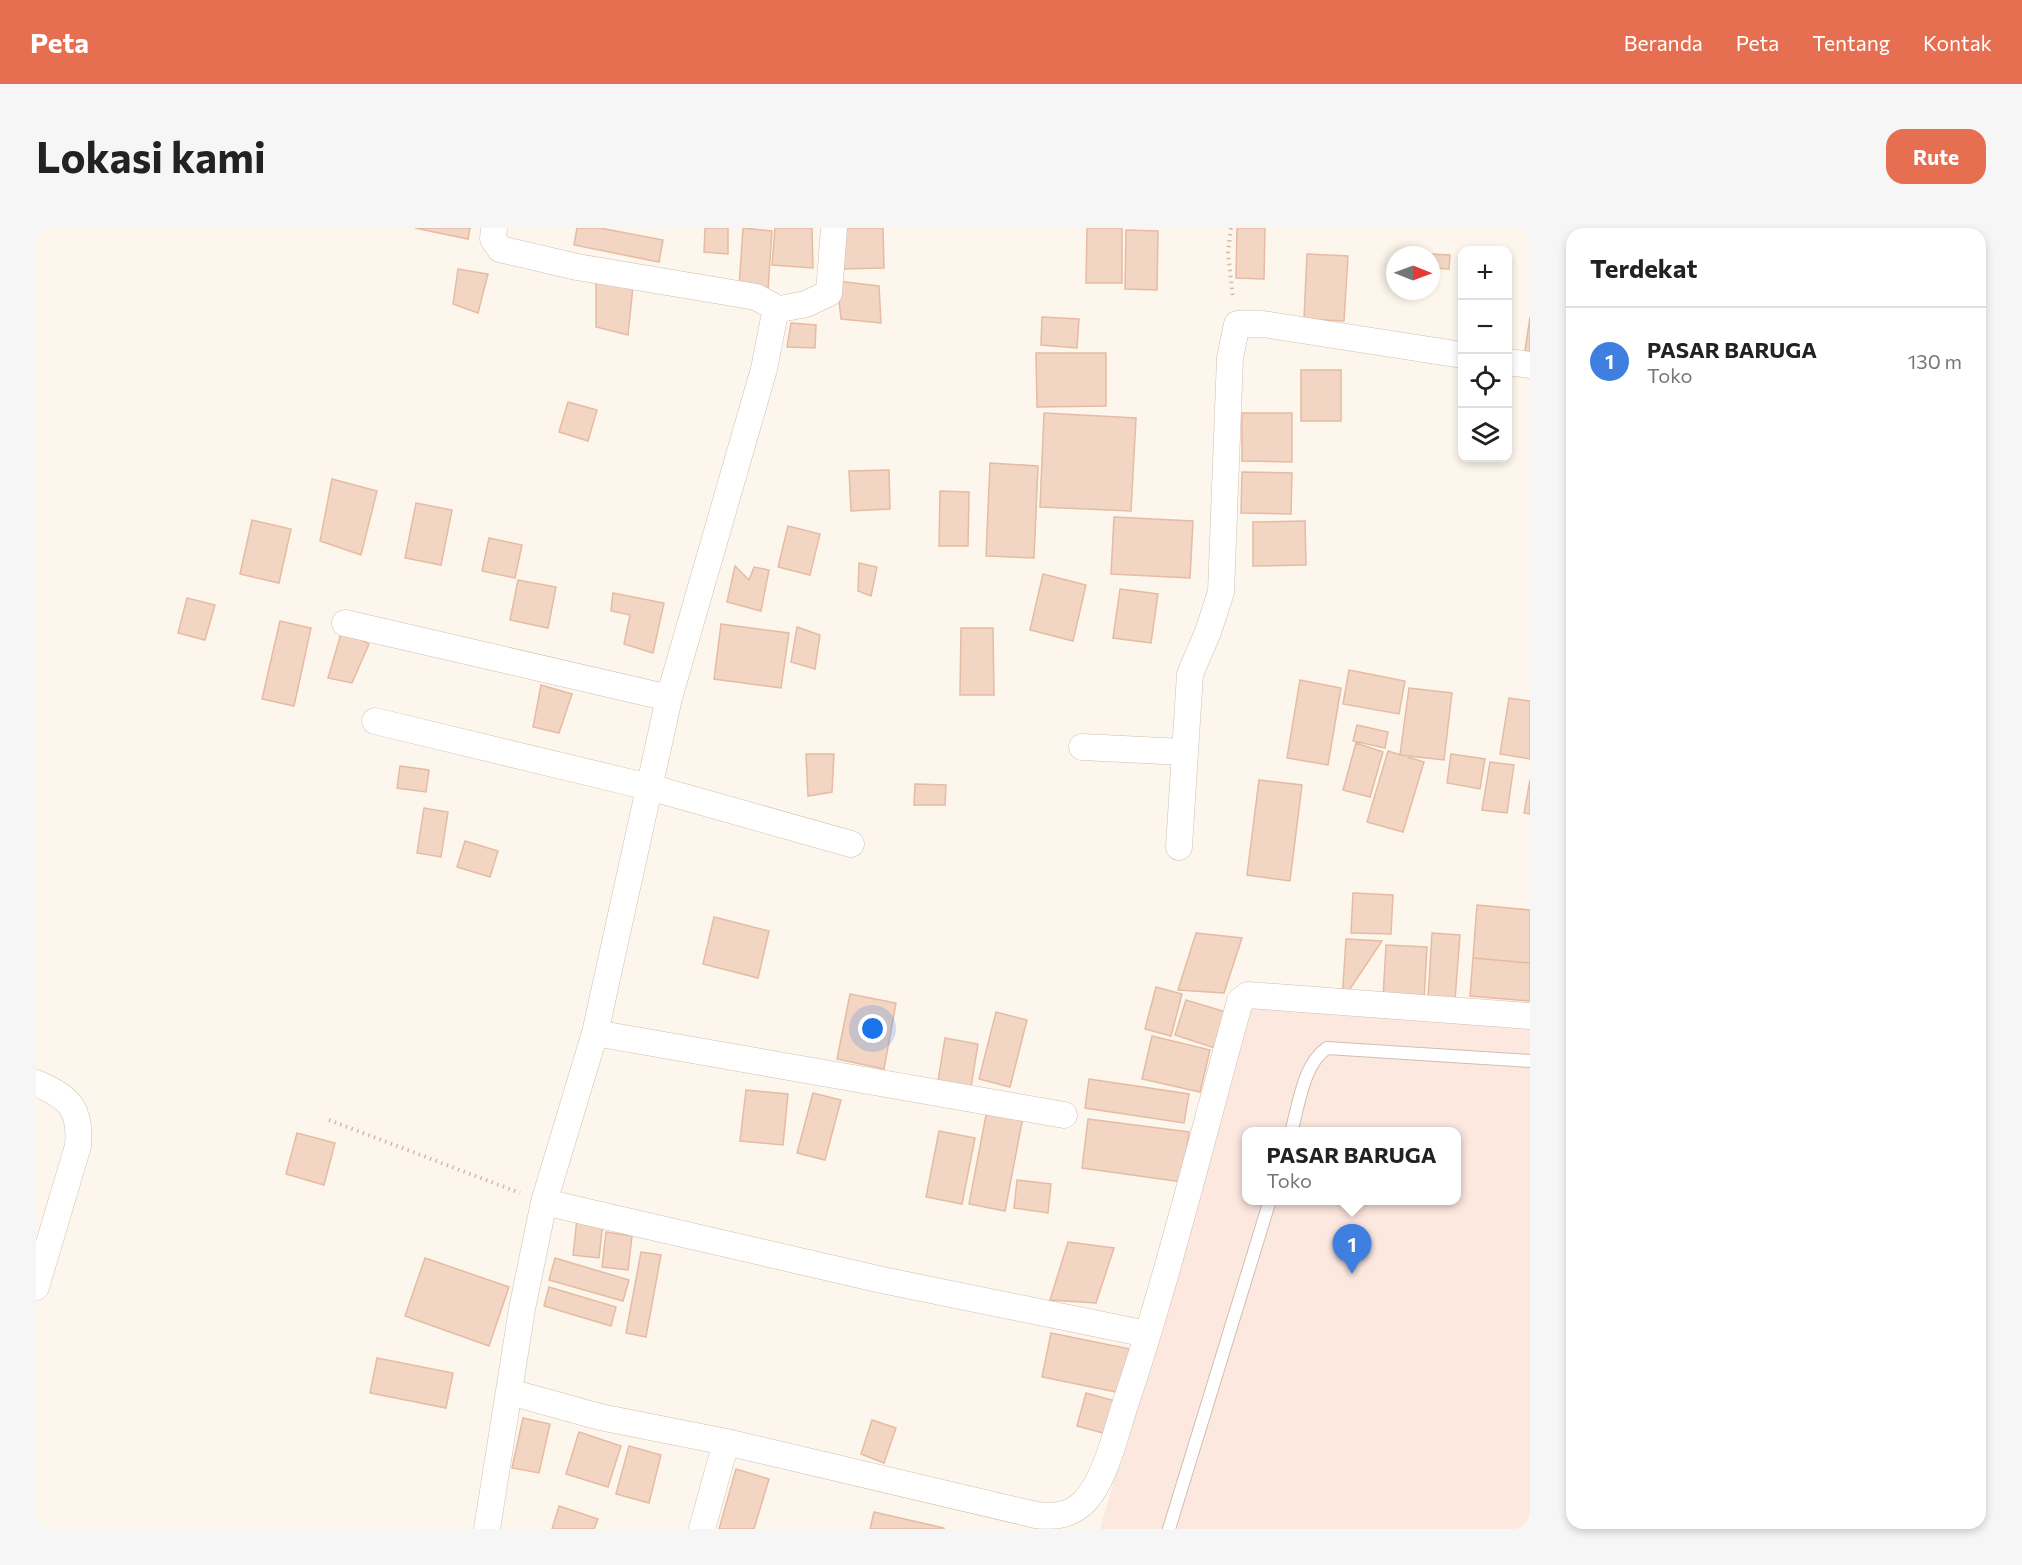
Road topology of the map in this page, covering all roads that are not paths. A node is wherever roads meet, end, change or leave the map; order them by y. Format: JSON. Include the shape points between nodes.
{"nodes":[{"id":1,"x":494,"y":228,"type":"edge"},
{"id":2,"x":834,"y":228,"type":"edge"},
{"id":3,"x":775,"y":310,"type":"junction"},
{"id":4,"x":1458,"y":354,"type":"edge"},
{"id":5,"x":1512,"y":363,"type":"edge"},
{"id":6,"x":1530,"y":365,"type":"edge"},
{"id":7,"x":345,"y":623,"type":"dead end"},
{"id":8,"x":669,"y":698,"type":"junction"},
{"id":9,"x":375,"y":721,"type":"dead end"},
{"id":10,"x":1082,"y":747,"type":"dead end"},
{"id":11,"x":1184,"y":752,"type":"junction"},
{"id":12,"x":649,"y":787,"type":"junction"},
{"id":13,"x":851,"y":844,"type":"dead end"},
{"id":14,"x":1179,"y":847,"type":"dead end"},
{"id":15,"x":1530,"y":1016,"type":"edge"},
{"id":16,"x":595,"y":1033,"type":"junction"},
{"id":17,"x":1530,"y":1061,"type":"edge"},
{"id":18,"x":36,"y":1083,"type":"edge"},
{"id":19,"x":1064,"y":1115,"type":"dead end"},
{"id":20,"x":1292,"y":1127,"type":"edge"},
{"id":21,"x":544,"y":1202,"type":"junction"},
{"id":22,"x":1267,"y":1205,"type":"edge"},
{"id":23,"x":36,"y":1287,"type":"edge"},
{"id":24,"x":1147,"y":1334,"type":"junction"},
{"id":25,"x":510,"y":1392,"type":"junction"},
{"id":26,"x":726,"y":1442,"type":"junction"},
{"id":27,"x":487,"y":1529,"type":"edge"},
{"id":28,"x":702,"y":1529,"type":"edge"},
{"id":29,"x":1169,"y":1529,"type":"edge"}],
"edges":[{"from":1,"to":3,"type":"street","via":[[493,239],[500,249],[576,267],[756,297]]},
{"from":2,"to":3,"type":"street","via":[[829,294],[806,304]]},
{"from":3,"to":8,"type":"street","via":[[764,369]]},
{"from":4,"to":11,"type":"street","via":[[1263,324],[1237,324],[1230,358],[1221,592],[1190,674]]},
{"from":5,"to":6,"type":"street"},
{"from":7,"to":8,"type":"street"},
{"from":8,"to":12,"type":"street"},
{"from":9,"to":12,"type":"street"},
{"from":10,"to":11,"type":"street"},
{"from":11,"to":14,"type":"street"},
{"from":12,"to":13,"type":"street"},
{"from":12,"to":16,"type":"street"},
{"from":15,"to":24,"type":"street","via":[[1248,995],[1240,1001]]},
{"from":16,"to":19,"type":"street"},
{"from":16,"to":21,"type":"street"},
{"from":17,"to":20,"type":"lane","via":[[1327,1048],[1316,1055],[1311,1066]]},
{"from":18,"to":23,"type":"street","via":[[69,1102],[80,1127],[78,1146]]},
{"from":21,"to":24,"type":"street","via":[[882,1280]]},
{"from":21,"to":25,"type":"street"},
{"from":22,"to":29,"type":"lane"},
{"from":24,"to":26,"type":"street","via":[[1098,1482],[1083,1503],[1058,1517]]},
{"from":25,"to":26,"type":"street","via":[[600,1417]]},
{"from":25,"to":27,"type":"street"},
{"from":26,"to":28,"type":"street"}]}
